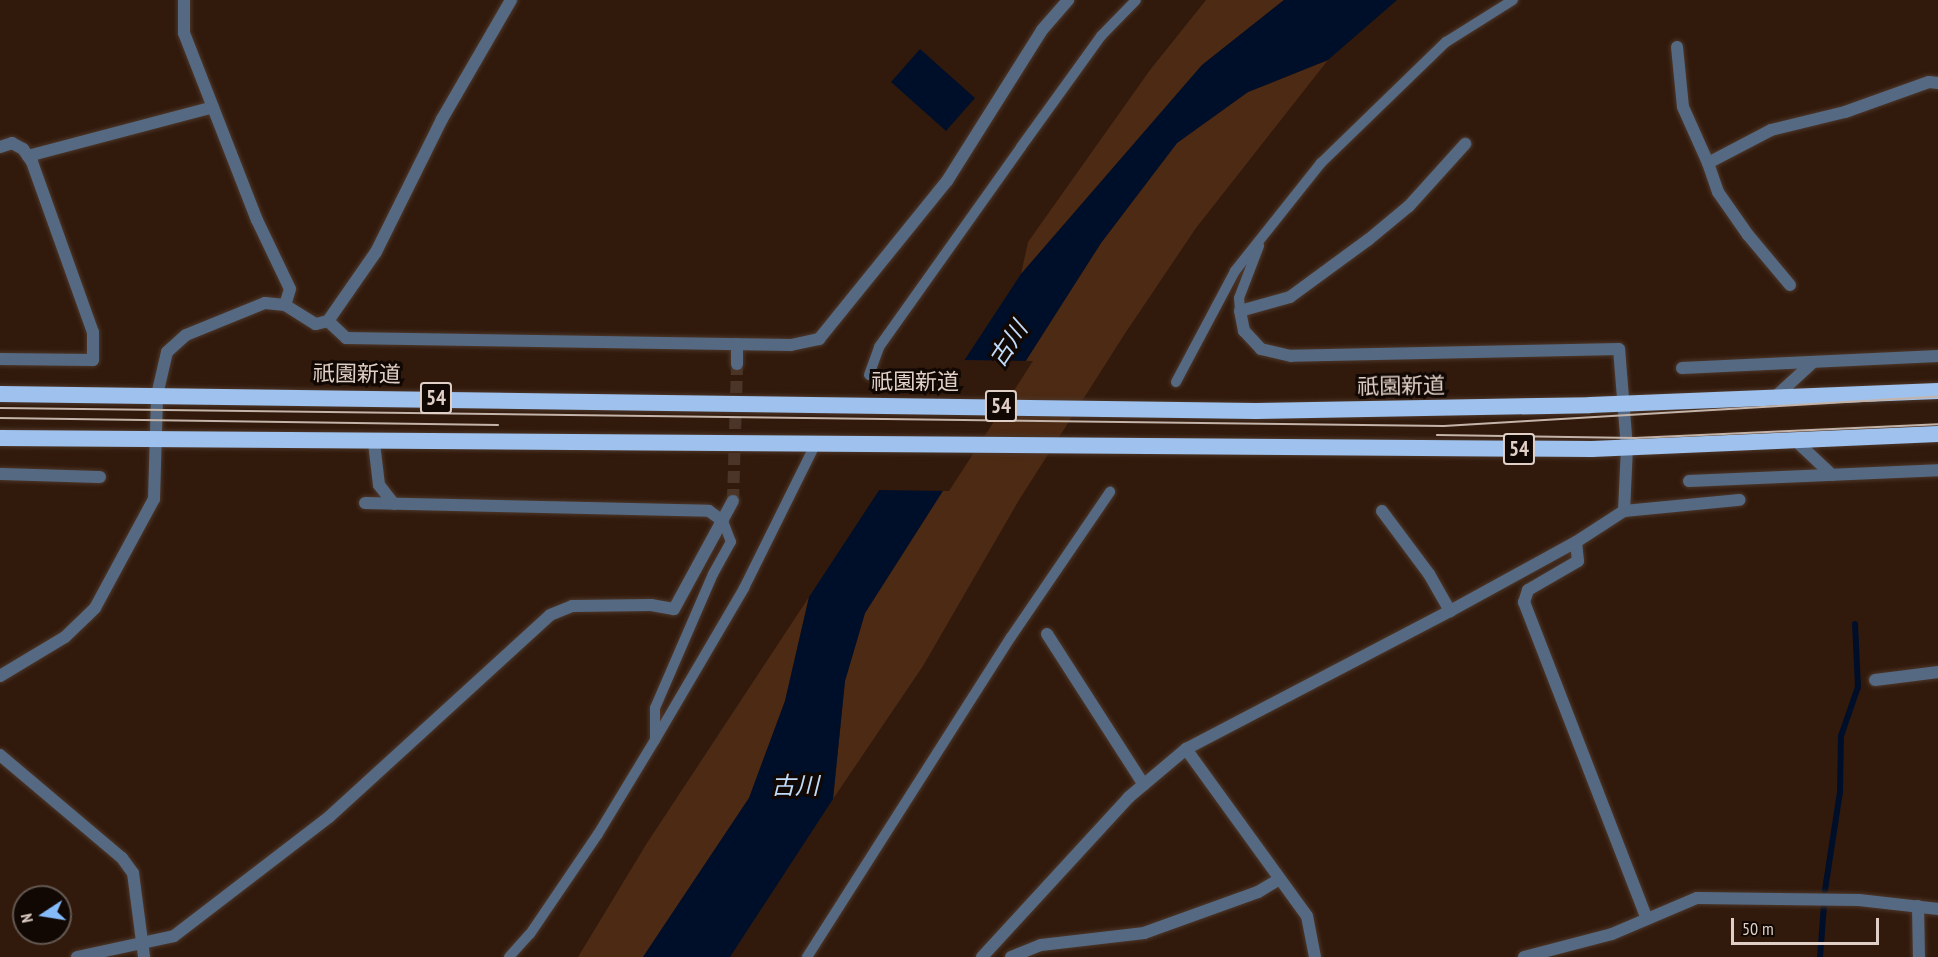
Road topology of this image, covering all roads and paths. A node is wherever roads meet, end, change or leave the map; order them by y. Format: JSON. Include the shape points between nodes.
{"nodes":[{"id":1,"x":184,"y":0,"type":"edge"},
{"id":2,"x":511,"y":0,"type":"edge"},
{"id":3,"x":1068,"y":0,"type":"edge"},
{"id":4,"x":1136,"y":0,"type":"edge"},
{"id":5,"x":1513,"y":0,"type":"edge"},
{"id":6,"x":1677,"y":47,"type":"dead end"},
{"id":7,"x":1938,"y":83,"type":"edge"},
{"id":8,"x":213,"y":107,"type":"junction"},
{"id":9,"x":1465,"y":144,"type":"dead end"},
{"id":10,"x":0,"y":147,"type":"edge"},
{"id":11,"x":28,"y":156,"type":"junction"},
{"id":12,"x":1708,"y":163,"type":"junction"},
{"id":13,"x":1263,"y":235,"type":"junction"},
{"id":14,"x":1790,"y":285,"type":"dead end"},
{"id":15,"x":285,"y":305,"type":"junction"},
{"id":16,"x":1240,"y":311,"type":"junction"},
{"id":17,"x":328,"y":321,"type":"junction"},
{"id":18,"x":737,"y":344,"type":"junction"},
{"id":19,"x":1938,"y":356,"type":"edge"},
{"id":20,"x":0,"y":359,"type":"edge"},
{"id":21,"x":1812,"y":363,"type":"junction"},
{"id":22,"x":737,"y":364,"type":"tunnel mouth"},
{"id":23,"x":1682,"y":368,"type":"dead end"},
{"id":24,"x":869,"y":375,"type":"dead end"},
{"id":25,"x":1176,"y":382,"type":"dead end"},
{"id":26,"x":1938,"y":391,"type":"edge"},
{"id":27,"x":0,"y":394,"type":"edge"},
{"id":28,"x":158,"y":395,"type":"junction"},
{"id":29,"x":1774,"y":398,"type":"junction"},
{"id":30,"x":1622,"y":404,"type":"junction"},
{"id":31,"x":1938,"y":434,"type":"edge"},
{"id":32,"x":0,"y":438,"type":"edge"},
{"id":33,"x":158,"y":440,"type":"junction"},
{"id":34,"x":1797,"y":442,"type":"junction"},
{"id":35,"x":374,"y":443,"type":"junction"},
{"id":36,"x":815,"y":445,"type":"junction"},
{"id":37,"x":1627,"y":448,"type":"junction"},
{"id":38,"x":1938,"y":470,"type":"edge"},
{"id":39,"x":0,"y":474,"type":"edge"},
{"id":40,"x":1832,"y":475,"type":"junction"},
{"id":41,"x":100,"y":477,"type":"dead end"},
{"id":42,"x":1689,"y":481,"type":"dead end"},
{"id":43,"x":1110,"y":492,"type":"dead end"},
{"id":44,"x":1739,"y":500,"type":"dead end"},
{"id":45,"x":733,"y":501,"type":"tunnel mouth"},
{"id":46,"x":365,"y":503,"type":"dead end"},
{"id":47,"x":394,"y":504,"type":"junction"},
{"id":48,"x":1382,"y":511,"type":"dead end"},
{"id":49,"x":1624,"y":511,"type":"junction"},
{"id":50,"x":723,"y":521,"type":"junction"},
{"id":51,"x":1576,"y":542,"type":"junction"},
{"id":52,"x":1450,"y":611,"type":"junction"},
{"id":53,"x":1047,"y":634,"type":"dead end"},
{"id":54,"x":1938,"y":672,"type":"edge"},
{"id":55,"x":0,"y":676,"type":"edge"},
{"id":56,"x":1875,"y":681,"type":"dead end"},
{"id":57,"x":655,"y":740,"type":"junction"},
{"id":58,"x":1186,"y":749,"type":"junction"},
{"id":59,"x":0,"y":755,"type":"edge"},
{"id":60,"x":1144,"y":785,"type":"junction"},
{"id":61,"x":1278,"y":880,"type":"junction"},
{"id":62,"x":1918,"y":906,"type":"junction"},
{"id":63,"x":1938,"y":909,"type":"edge"},
{"id":64,"x":1647,"y":919,"type":"junction"},
{"id":65,"x":142,"y":943,"type":"junction"},
{"id":66,"x":77,"y":957,"type":"edge"},
{"id":67,"x":144,"y":957,"type":"edge"},
{"id":68,"x":509,"y":957,"type":"edge"},
{"id":69,"x":807,"y":957,"type":"edge"},
{"id":70,"x":982,"y":957,"type":"edge"},
{"id":71,"x":1011,"y":957,"type":"edge"},
{"id":72,"x":1315,"y":957,"type":"edge"},
{"id":73,"x":1524,"y":957,"type":"edge"},
{"id":74,"x":1918,"y":957,"type":"edge"}],
"edges":[{"from":1,"to":8,"type":"street","via":[[184,33]]},
{"from":2,"to":17,"type":"street","via":[[442,119],[376,252]]},
{"from":3,"to":18,"type":"street","via":[[1042,30],[947,181],[819,339],[791,345]]},
{"from":4,"to":24,"type":"lane","via":[[1101,36],[879,347]]},
{"from":5,"to":13,"type":"lane","via":[[1446,42],[1321,163]]},
{"from":6,"to":12,"type":"street","via":[[1683,107]]},
{"from":7,"to":12,"type":"street","via":[[1929,82],[1845,112],[1771,130]]},
{"from":8,"to":11,"type":"street"},
{"from":8,"to":15,"type":"street","via":[[257,220],[290,289]]},
{"from":9,"to":16,"type":"street","via":[[1409,206],[1359,246],[1290,297]]},
{"from":10,"to":11,"type":"street","via":[[12,143]]},
{"from":11,"to":20,"type":"street","via":[[93,332],[93,360]]},
{"from":12,"to":14,"type":"street","via":[[1718,192]]},
{"from":13,"to":16,"type":"lane","via":[[1239,298]]},
{"from":13,"to":25,"type":"lane","via":[[1235,271]]},
{"from":15,"to":17,"type":"street","via":[[316,324]]},
{"from":15,"to":28,"type":"street","via":[[265,303],[246,308],[186,335],[167,352]]},
{"from":16,"to":30,"type":"street","via":[[1244,331],[1261,348],[1291,356],[1619,349]]},
{"from":17,"to":18,"type":"street","via":[[346,338]]},
{"from":18,"to":22,"type":"street"},
{"from":19,"to":21,"type":"street"},
{"from":21,"to":23,"type":"street"},
{"from":21,"to":29,"type":"street"},
{"from":26,"to":29,"type":"highway","name":"祇園新道","number":"54"},
{"from":27,"to":28,"type":"highway","name":"祇園新道","number":"54"},
{"from":28,"to":30,"type":"highway","name":"祇園新道","number":"54","via":[[1256,411]]},
{"from":28,"to":33,"type":"street"},
{"from":29,"to":30,"type":"highway","name":"祇園新道","number":"54"},
{"from":30,"to":37,"type":"street"},
{"from":31,"to":34,"type":"highway","number":"54"},
{"from":32,"to":33,"type":"highway","number":"54"},
{"from":33,"to":35,"type":"highway","number":"54"},
{"from":33,"to":55,"type":"street","via":[[154,499],[95,608],[65,637]]},
{"from":34,"to":37,"type":"highway","number":"54"},
{"from":34,"to":40,"type":"street"},
{"from":35,"to":36,"type":"highway","number":"54"},
{"from":35,"to":47,"type":"street","via":[[379,485]]},
{"from":36,"to":37,"type":"highway","number":"54"},
{"from":36,"to":57,"type":"lane","via":[[744,588]]},
{"from":37,"to":49,"type":"street"},
{"from":38,"to":40,"type":"street"},
{"from":39,"to":41,"type":"street"},
{"from":40,"to":42,"type":"street"},
{"from":43,"to":69,"type":"lane","via":[[1011,637]]},
{"from":44,"to":49,"type":"street"},
{"from":45,"to":50,"type":"street"},
{"from":46,"to":47,"type":"street"},
{"from":47,"to":50,"type":"street","via":[[709,511]]},
{"from":48,"to":52,"type":"street","via":[[1429,574]]},
{"from":49,"to":51,"type":"street"},
{"from":50,"to":57,"type":"lane","via":[[731,542],[713,574],[655,708]]},
{"from":50,"to":65,"type":"street","via":[[674,609],[651,605],[572,606],[550,615],[329,817],[174,936]]},
{"from":51,"to":52,"type":"street"},
{"from":51,"to":64,"type":"street","via":[[1578,561],[1528,590],[1524,602]]},
{"from":52,"to":58,"type":"street"},
{"from":53,"to":60,"type":"street"},
{"from":54,"to":56,"type":"street"},
{"from":57,"to":68,"type":"lane","via":[[598,834],[530,934]]},
{"from":58,"to":60,"type":"street"},
{"from":58,"to":61,"type":"street"},
{"from":59,"to":65,"type":"street","via":[[122,858],[133,873]]},
{"from":60,"to":70,"type":"street"},
{"from":61,"to":71,"type":"street","via":[[1258,892],[1144,933],[1041,945]]},
{"from":61,"to":72,"type":"street","via":[[1307,916]]},
{"from":62,"to":63,"type":"street"},
{"from":62,"to":64,"type":"street","via":[[1859,900],[1697,898]]},
{"from":62,"to":74,"type":"street"},
{"from":64,"to":73,"type":"street","via":[[1612,934]]},
{"from":65,"to":66,"type":"street"},
{"from":65,"to":67,"type":"street"}]}
